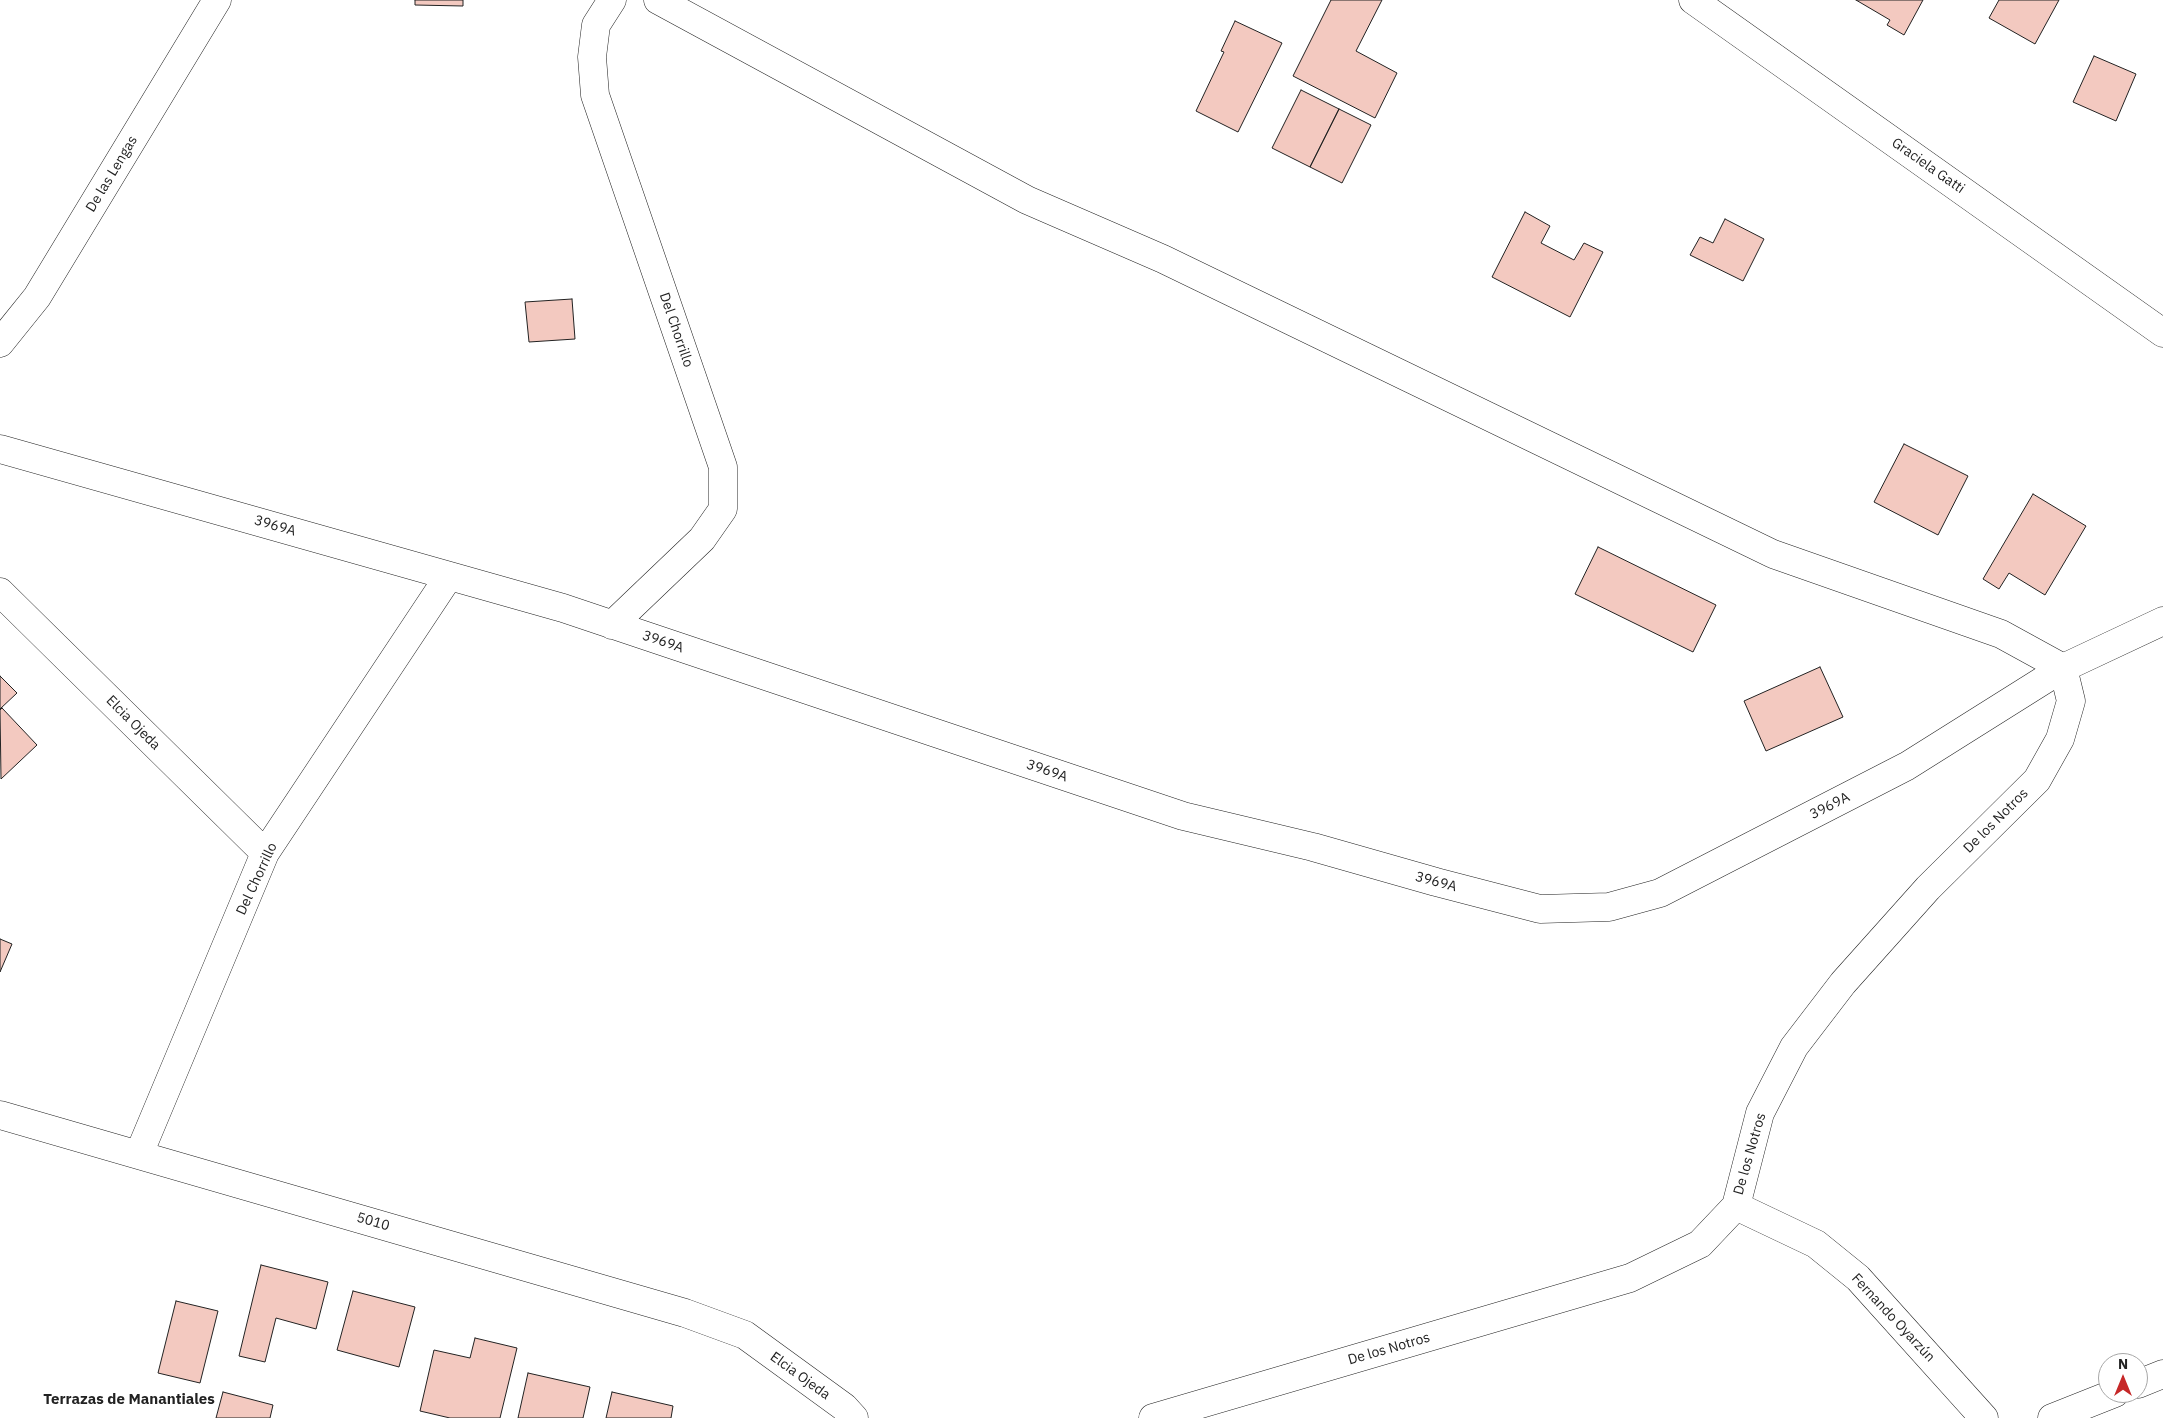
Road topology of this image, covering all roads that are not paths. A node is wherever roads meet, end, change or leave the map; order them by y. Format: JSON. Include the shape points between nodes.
{"nodes":[{"id":1,"x":217,"y":0,"type":"edge"},
{"id":2,"x":612,"y":0,"type":"edge"},
{"id":3,"x":658,"y":0,"type":"edge"},
{"id":4,"x":1694,"y":0,"type":"edge"},
{"id":5,"x":2163,"y":333,"type":"edge"},
{"id":6,"x":0,"y":343,"type":"edge"},
{"id":7,"x":0,"y":449,"type":"edge"},
{"id":8,"x":449,"y":576,"type":"junction"},
{"id":9,"x":0,"y":592,"type":"edge"},
{"id":10,"x":2163,"y":621,"type":"edge"},
{"id":11,"x":612,"y":625,"type":"junction"},
{"id":12,"x":2063,"y":668,"type":"junction"},
{"id":13,"x":266,"y":853,"type":"junction"},
{"id":14,"x":0,"y":1115,"type":"edge"},
{"id":15,"x":139,"y":1154,"type":"junction"},
{"id":16,"x":1736,"y":1206,"type":"junction"},
{"id":17,"x":745,"y":1336,"type":"joint"},
{"id":18,"x":2163,"y":1374,"type":"edge"},
{"id":19,"x":2148,"y":1380,"type":"edge"},
{"id":20,"x":2098,"y":1400,"type":"edge"},
{"id":21,"x":854,"y":1418,"type":"edge"},
{"id":22,"x":1153,"y":1418,"type":"edge"},
{"id":23,"x":1984,"y":1418,"type":"edge"},
{"id":24,"x":2052,"y":1418,"type":"edge"}],
"edges":[{"from":1,"to":6,"type":"street","name":"De las Lengas","via":[[36,297]]},
{"from":2,"to":11,"type":"street","name":"Del Chorrillo","via":[[596,24],[592,57],[595,95],[723,467],[723,509],[702,539]]},
{"from":3,"to":12,"type":"street","via":[[1028,200],[1163,259],[1773,554],[2001,634]]},
{"from":4,"to":5,"type":"street","name":"Graciela Gatti"},
{"from":7,"to":8,"type":"street","name":"3969A"},
{"from":8,"to":11,"type":"street","name":"3969A"},
{"from":8,"to":13,"type":"street","name":"Del Chorrillo"},
{"from":9,"to":13,"type":"street","name":"Elcia Ojeda"},
{"from":10,"to":12,"type":"street"},
{"from":11,"to":12,"type":"street","name":"3969A","via":[[1183,816],[1313,847],[1540,909],[1609,907],[1660,893],[1907,766]]},
{"from":12,"to":16,"type":"street","name":"De los Notros","via":[[2071,701],[2060,739],[2038,780],[1928,888],[1843,982],[1794,1047],[1760,1113]]},
{"from":13,"to":15,"type":"street","name":"Del Chorrillo"},
{"from":14,"to":15,"type":"street","name":"5010"},
{"from":15,"to":17,"type":"street","name":"5010","via":[[685,1313]]},
{"from":16,"to":22,"type":"street","name":"De los Notros","via":[[1700,1244],[1630,1278]]},
{"from":16,"to":23,"type":"street","name":"Fernando Oyarzún","via":[[1816,1244],[1858,1278]]},
{"from":17,"to":21,"type":"street","name":"Elcia Ojeda","via":[[844,1407]]},
{"from":18,"to":19,"type":"street"},
{"from":20,"to":24,"type":"street"}]}
